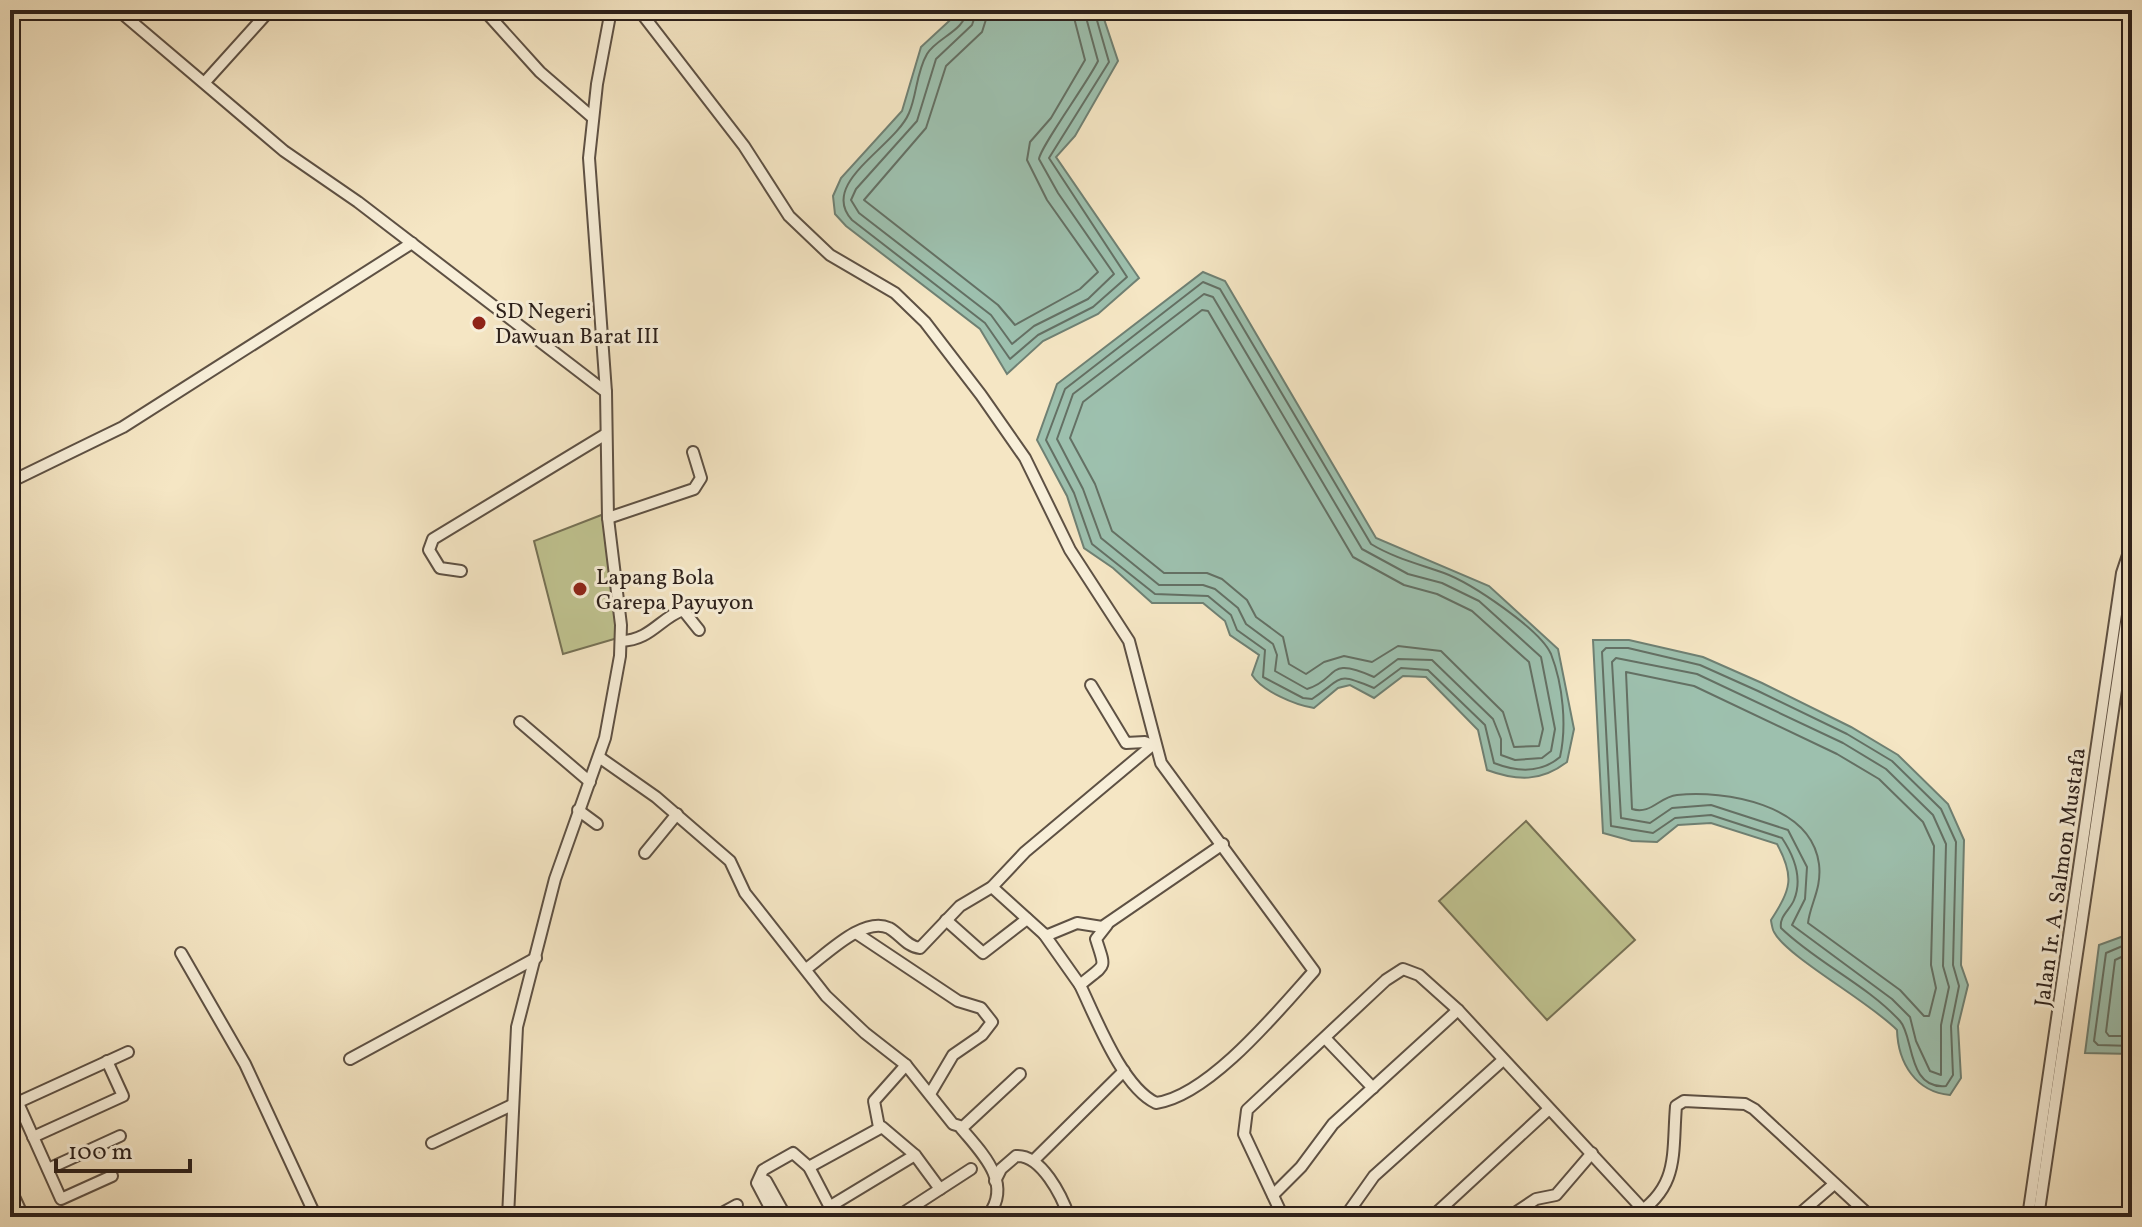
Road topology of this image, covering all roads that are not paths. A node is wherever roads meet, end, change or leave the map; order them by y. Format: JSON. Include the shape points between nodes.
{"nodes":[{"id":1,"x":118,"y":10,"type":"edge"},
{"id":2,"x":270,"y":10,"type":"edge"},
{"id":3,"x":484,"y":10,"type":"edge"},
{"id":4,"x":611,"y":10,"type":"edge"},
{"id":5,"x":639,"y":10,"type":"edge"},
{"id":6,"x":205,"y":82,"type":"junction"},
{"id":7,"x":592,"y":117,"type":"junction"},
{"id":8,"x":412,"y":243,"type":"junction"},
{"id":9,"x":606,"y":392,"type":"junction"},
{"id":10,"x":606,"y":434,"type":"junction"},
{"id":11,"x":693,"y":452,"type":"dead end"},
{"id":12,"x":10,"y":482,"type":"edge"},
{"id":13,"x":608,"y":518,"type":"junction"},
{"id":14,"x":2132,"y":543,"type":"edge"},
{"id":15,"x":461,"y":571,"type":"dead end"},
{"id":16,"x":2132,"y":582,"type":"edge"},
{"id":17,"x":699,"y":630,"type":"dead end"},
{"id":18,"x":621,"y":641,"type":"junction"},
{"id":19,"x":1091,"y":685,"type":"dead end"},
{"id":20,"x":520,"y":722,"type":"dead end"},
{"id":21,"x":1154,"y":744,"type":"junction"},
{"id":22,"x":599,"y":757,"type":"junction"},
{"id":23,"x":590,"y":782,"type":"junction"},
{"id":24,"x":2096,"y":796,"type":"junction"},
{"id":25,"x":578,"y":810,"type":"junction"},
{"id":26,"x":677,"y":814,"type":"junction"},
{"id":27,"x":597,"y":824,"type":"dead end"},
{"id":28,"x":1223,"y":844,"type":"junction"},
{"id":29,"x":645,"y":853,"type":"dead end"},
{"id":30,"x":992,"y":887,"type":"junction"},
{"id":31,"x":1027,"y":919,"type":"junction"},
{"id":32,"x":946,"y":920,"type":"junction"},
{"id":33,"x":1107,"y":925,"type":"junction"},
{"id":34,"x":856,"y":933,"type":"junction"},
{"id":35,"x":1044,"y":934,"type":"junction"},
{"id":36,"x":181,"y":953,"type":"dead end"},
{"id":37,"x":536,"y":958,"type":"junction"},
{"id":38,"x":806,"y":969,"type":"junction"},
{"id":39,"x":1080,"y":985,"type":"junction"},
{"id":40,"x":1458,"y":1010,"type":"junction"},
{"id":41,"x":1326,"y":1039,"type":"junction"},
{"id":42,"x":128,"y":1052,"type":"dead end"},
{"id":43,"x":350,"y":1059,"type":"dead end"},
{"id":44,"x":1503,"y":1060,"type":"junction"},
{"id":45,"x":107,"y":1061,"type":"junction"},
{"id":46,"x":906,"y":1065,"type":"junction"},
{"id":47,"x":1124,"y":1071,"type":"junction"},
{"id":48,"x":1020,"y":1074,"type":"dead end"},
{"id":49,"x":1373,"y":1088,"type":"junction"},
{"id":50,"x":930,"y":1094,"type":"junction"},
{"id":51,"x":14,"y":1104,"type":"edge"},
{"id":52,"x":512,"y":1105,"type":"junction"},
{"id":53,"x":2051,"y":1107,"type":"junction"},
{"id":54,"x":1549,"y":1109,"type":"junction"},
{"id":55,"x":879,"y":1127,"type":"junction"},
{"id":56,"x":961,"y":1128,"type":"junction"},
{"id":57,"x":120,"y":1136,"type":"dead end"},
{"id":58,"x":33,"y":1137,"type":"junction"},
{"id":59,"x":432,"y":1143,"type":"dead end"},
{"id":60,"x":1592,"y":1153,"type":"junction"},
{"id":61,"x":915,"y":1155,"type":"junction"},
{"id":62,"x":1034,"y":1160,"type":"junction"},
{"id":63,"x":809,"y":1167,"type":"junction"},
{"id":64,"x":48,"y":1169,"type":"junction"},
{"id":65,"x":971,"y":1169,"type":"dead end"},
{"id":66,"x":112,"y":1176,"type":"dead end"},
{"id":67,"x":760,"y":1178,"type":"junction"},
{"id":68,"x":995,"y":1181,"type":"junction"},
{"id":69,"x":1833,"y":1185,"type":"junction"},
{"id":70,"x":10,"y":1188,"type":"edge"},
{"id":71,"x":940,"y":1189,"type":"junction"},
{"id":72,"x":1273,"y":1195,"type":"junction"},
{"id":73,"x":737,"y":1205,"type":"dead end"},
{"id":74,"x":21,"y":1212,"type":"dead end"},
{"id":75,"x":832,"y":1212,"type":"edge"},
{"id":76,"x":1647,"y":1214,"type":"edge"},
{"id":77,"x":505,"y":1215,"type":"edge"},
{"id":78,"x":988,"y":1216,"type":"edge"},
{"id":79,"x":316,"y":1217,"type":"edge"},
{"id":80,"x":715,"y":1217,"type":"edge"},
{"id":81,"x":775,"y":1217,"type":"edge"},
{"id":82,"x":786,"y":1217,"type":"edge"},
{"id":83,"x":897,"y":1217,"type":"edge"},
{"id":84,"x":1069,"y":1217,"type":"edge"},
{"id":85,"x":1283,"y":1217,"type":"edge"},
{"id":86,"x":1345,"y":1217,"type":"edge"},
{"id":87,"x":1432,"y":1217,"type":"edge"},
{"id":88,"x":1509,"y":1217,"type":"edge"},
{"id":89,"x":1633,"y":1217,"type":"edge"},
{"id":90,"x":1796,"y":1217,"type":"edge"},
{"id":91,"x":1871,"y":1217,"type":"edge"},
{"id":92,"x":2028,"y":1217,"type":"edge"},
{"id":93,"x":2038,"y":1217,"type":"edge"}],
"edges":[{"from":1,"to":6,"type":"street"},
{"from":2,"to":6,"type":"street"},
{"from":3,"to":7,"type":"street","via":[[540,72]]},
{"from":4,"to":7,"type":"street"},
{"from":5,"to":21,"type":"street","via":[[744,146],[789,216],[830,255],[895,293],[981,395],[1025,458],[1070,550],[1129,641]]},
{"from":6,"to":8,"type":"street","via":[[284,151]]},
{"from":7,"to":9,"type":"street","via":[[591,210]]},
{"from":8,"to":9,"type":"street"},
{"from":8,"to":12,"type":"street","via":[[115,431]]},
{"from":9,"to":10,"type":"street"},
{"from":10,"to":13,"type":"street"},
{"from":10,"to":15,"type":"street","via":[[433,539],[429,550],[440,568]]},
{"from":11,"to":13,"type":"street","via":[[701,478],[694,489]]},
{"from":13,"to":18,"type":"street"},
{"from":14,"to":24,"type":"street","name":"Jalan Ir. A. Salmon Mustafa","via":[[2122,573]]},
{"from":16,"to":24,"type":"street","name":"Jalan Ir. A. Salmon Mustafa"},
{"from":17,"to":18,"type":"street","via":[[678,610],[659,628]]},
{"from":18,"to":22,"type":"street"},
{"from":19,"to":21,"type":"street","via":[[1126,743]]},
{"from":20,"to":23,"type":"street"},
{"from":21,"to":28,"type":"street","via":[[1168,773]]},
{"from":21,"to":30,"type":"street","via":[[1025,852]]},
{"from":22,"to":23,"type":"street"},
{"from":22,"to":26,"type":"street"},
{"from":23,"to":25,"type":"street"},
{"from":24,"to":53,"type":"street","name":"Jalan Ir. A. Salmon Mustafa"},
{"from":25,"to":27,"type":"street"},
{"from":25,"to":37,"type":"street"},
{"from":26,"to":29,"type":"street"},
{"from":26,"to":38,"type":"street","via":[[730,861],[745,893]]},
{"from":28,"to":33,"type":"street"},
{"from":28,"to":47,"type":"street","via":[[1314,971],[1236,1054],[1167,1100],[1151,1101]]},
{"from":30,"to":31,"type":"street"},
{"from":30,"to":32,"type":"street"},
{"from":31,"to":32,"type":"street","via":[[983,953]]},
{"from":31,"to":35,"type":"street"},
{"from":32,"to":34,"type":"street","via":[[920,948],[882,926]]},
{"from":33,"to":35,"type":"street","via":[[1077,923]]},
{"from":33,"to":39,"type":"street","via":[[1096,939],[1105,960]]},
{"from":34,"to":38,"type":"street"},
{"from":34,"to":50,"type":"street","via":[[958,1001],[981,1008],[992,1022],[953,1055]]},
{"from":35,"to":39,"type":"street"},
{"from":36,"to":79,"type":"street","via":[[245,1064]]},
{"from":37,"to":43,"type":"street"},
{"from":37,"to":52,"type":"street","via":[[515,1038]]},
{"from":38,"to":46,"type":"street","via":[[836,1007]]},
{"from":39,"to":47,"type":"street"},
{"from":40,"to":41,"type":"street","via":[[1419,975],[1403,969]]},
{"from":40,"to":44,"type":"street"},
{"from":40,"to":49,"type":"street"},
{"from":41,"to":49,"type":"street"},
{"from":41,"to":72,"type":"street","via":[[1243,1118],[1244,1134]]},
{"from":42,"to":45,"type":"street"},
{"from":44,"to":54,"type":"street"},
{"from":44,"to":86,"type":"street","via":[[1374,1176]]},
{"from":45,"to":51,"type":"street"},
{"from":45,"to":58,"type":"street","via":[[123,1096]]},
{"from":46,"to":50,"type":"street"},
{"from":46,"to":55,"type":"street","via":[[874,1101]]},
{"from":47,"to":62,"type":"street"},
{"from":48,"to":56,"type":"street"},
{"from":49,"to":72,"type":"street","via":[[1327,1130]]},
{"from":50,"to":56,"type":"street"},
{"from":51,"to":58,"type":"street"},
{"from":52,"to":59,"type":"street"},
{"from":52,"to":77,"type":"street"},
{"from":53,"to":92,"type":"street","name":"Jalan Ir. A. Salmon Mustafa"},
{"from":53,"to":93,"type":"street","name":"Jalan Ir. A. Salmon Mustafa"},
{"from":54,"to":60,"type":"street"},
{"from":54,"to":87,"type":"street"},
{"from":55,"to":61,"type":"street"},
{"from":55,"to":63,"type":"street"},
{"from":56,"to":68,"type":"street","via":[[989,1160]]},
{"from":57,"to":64,"type":"street"},
{"from":58,"to":64,"type":"street"},
{"from":60,"to":76,"type":"street"},
{"from":60,"to":88,"type":"street","via":[[1556,1195],[1536,1199]]},
{"from":61,"to":71,"type":"street"},
{"from":61,"to":75,"type":"street"},
{"from":62,"to":68,"type":"street","via":[[1016,1156]]},
{"from":62,"to":84,"type":"street"},
{"from":63,"to":67,"type":"street","via":[[790,1153],[763,1170]]},
{"from":63,"to":75,"type":"street"},
{"from":64,"to":66,"type":"street","via":[[61,1199]]},
{"from":65,"to":71,"type":"street"},
{"from":67,"to":81,"type":"street","via":[[757,1185]]},
{"from":67,"to":82,"type":"street"},
{"from":68,"to":78,"type":"street","via":[[996,1200]]},
{"from":69,"to":76,"type":"street","via":[[1745,1104],[1681,1102],[1675,1109],[1671,1175]]},
{"from":69,"to":90,"type":"street"},
{"from":69,"to":91,"type":"street"},
{"from":70,"to":74,"type":"street"},
{"from":71,"to":83,"type":"street"},
{"from":72,"to":85,"type":"street"},
{"from":73,"to":80,"type":"street"},
{"from":76,"to":89,"type":"street"}]}
